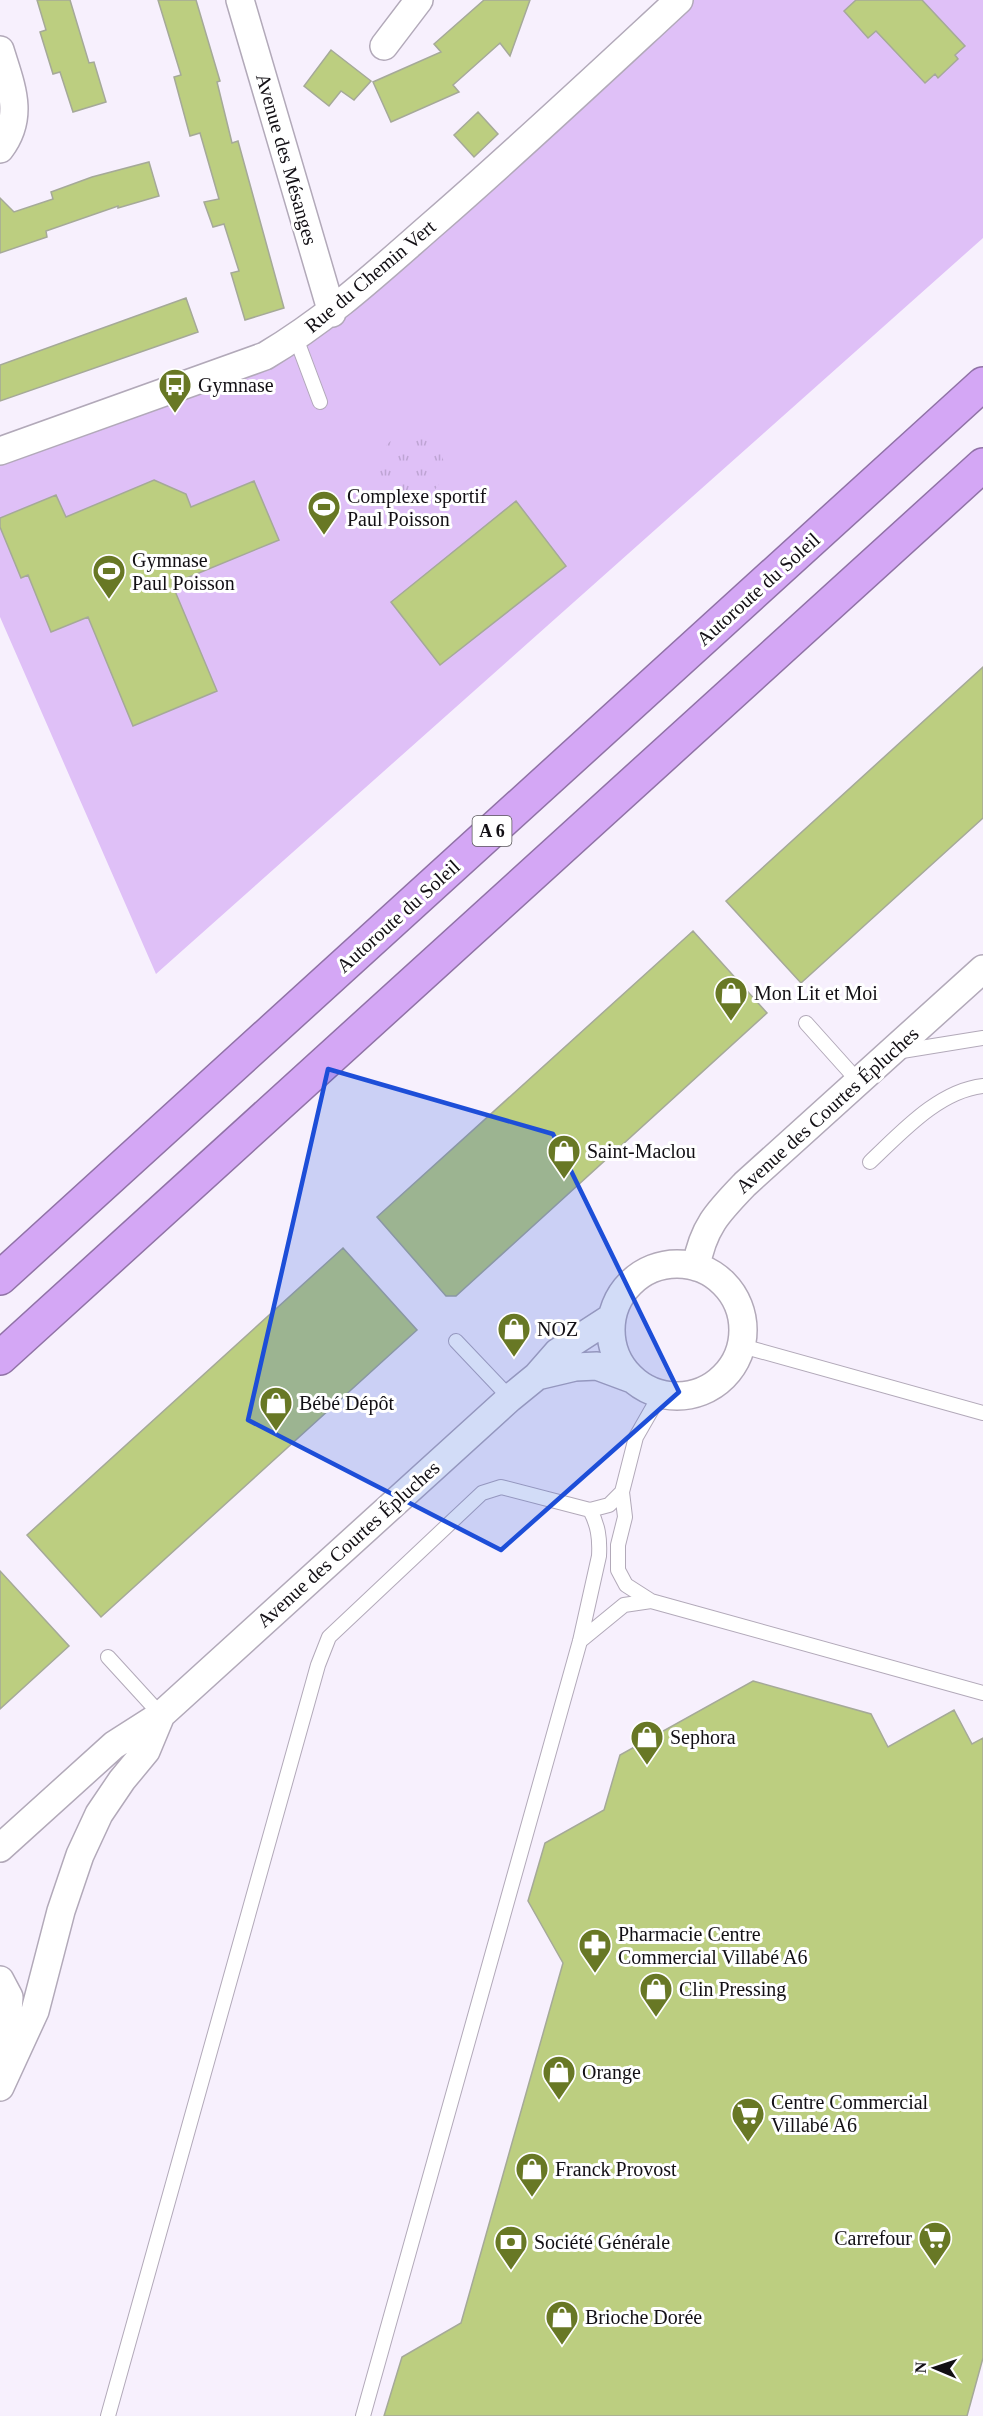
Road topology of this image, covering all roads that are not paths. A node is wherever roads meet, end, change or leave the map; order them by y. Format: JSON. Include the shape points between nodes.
{"nodes":[{"id":1,"x":418,"y":0,"type":"edge"},
{"id":2,"x":680,"y":0,"type":"edge"},
{"id":3,"x":243,"y":2,"type":"edge"},
{"id":4,"x":384,"y":46,"type":"dead end"},
{"id":5,"x":0,"y":50,"type":"edge"},
{"id":6,"x":0,"y":149,"type":"edge"},
{"id":7,"x":332,"y":313,"type":"junction"},
{"id":8,"x":296,"y":338,"type":"junction"},
{"id":9,"x":983,"y":384,"type":"edge"},
{"id":10,"x":320,"y":402,"type":"dead end"},
{"id":11,"x":0,"y":451,"type":"edge"},
{"id":12,"x":983,"y":465,"type":"edge"},
{"id":13,"x":983,"y":969,"type":"edge"},
{"id":14,"x":806,"y":1023,"type":"dead end"},
{"id":15,"x":983,"y":1038,"type":"edge"},
{"id":16,"x":888,"y":1053,"type":"junction"},
{"id":17,"x":858,"y":1080,"type":"junction"},
{"id":18,"x":983,"y":1086,"type":"edge"},
{"id":19,"x":870,"y":1162,"type":"dead end"},
{"id":20,"x":696,"y":1267,"type":"junction"},
{"id":21,"x":0,"y":1278,"type":"edge"},
{"id":22,"x":612,"y":1317,"type":"junction"},
{"id":23,"x":456,"y":1341,"type":"dead end"},
{"id":24,"x":742,"y":1346,"type":"junction"},
{"id":25,"x":0,"y":1358,"type":"edge"},
{"id":26,"x":537,"y":1376,"type":"junction"},
{"id":27,"x":632,"y":1379,"type":"junction"},
{"id":28,"x":660,"y":1395,"type":"junction"},
{"id":29,"x":510,"y":1398,"type":"junction"},
{"id":30,"x":983,"y":1413,"type":"edge"},
{"id":31,"x":622,"y":1492,"type":"junction"},
{"id":32,"x":590,"y":1510,"type":"junction"},
{"id":33,"x":651,"y":1601,"type":"junction"},
{"id":34,"x":580,"y":1641,"type":"junction"},
{"id":35,"x":108,"y":1657,"type":"dead end"},
{"id":36,"x":983,"y":1693,"type":"edge"},
{"id":37,"x":161,"y":1715,"type":"junction"},
{"id":38,"x":0,"y":1848,"type":"edge"},
{"id":39,"x":0,"y":1980,"type":"edge"},
{"id":40,"x":0,"y":2083,"type":"edge"},
{"id":41,"x":108,"y":2416,"type":"edge"},
{"id":42,"x":363,"y":2416,"type":"edge"}],
"edges":[{"from":1,"to":4,"type":"street"},
{"from":2,"to":7,"type":"street","name":"Rue du Chemin Vert"},
{"from":3,"to":7,"type":"street","name":"Avenue des Mésanges"},
{"from":5,"to":6,"type":"street","via":[[15,114],[9,136]]},
{"from":7,"to":8,"type":"street","name":"Rue du Chemin Vert"},
{"from":8,"to":10,"type":"lane"},
{"from":8,"to":11,"type":"street","name":"Rue du Chemin Vert","via":[[265,356]]},
{"from":9,"to":21,"type":"highway","name":"Autoroute du Soleil","number":"A 6"},
{"from":12,"to":25,"type":"highway"},
{"from":13,"to":16,"type":"street","name":"Avenue des Courtes Épluches"},
{"from":14,"to":17,"type":"lane"},
{"from":15,"to":16,"type":"lane"},
{"from":16,"to":17,"type":"street","name":"Avenue des Courtes Épluches"},
{"from":17,"to":20,"type":"street","name":"Avenue des Courtes Épluches","via":[[715,1215],[700,1246]]},
{"from":18,"to":19,"type":"lane","via":[[929,1109]]},
{"from":20,"to":22,"type":"street","via":[[674,1264],[644,1274],[621,1297]]},
{"from":20,"to":24,"type":"street","via":[[718,1278],[735,1297],[743,1321]]},
{"from":22,"to":26,"type":"street","name":"Avenue des Courtes Épluches","via":[[558,1352]]},
{"from":22,"to":27,"type":"street","via":[[612,1340],[618,1361]]},
{"from":23,"to":29,"type":"lane"},
{"from":24,"to":28,"type":"street","via":[[731,1370],[712,1388],[686,1396]]},
{"from":24,"to":30,"type":"lane"},
{"from":26,"to":27,"type":"street","name":"Avenue des Courtes Épluches","via":[[597,1366]]},
{"from":26,"to":29,"type":"street","name":"Avenue des Courtes Épluches"},
{"from":27,"to":28,"type":"street"},
{"from":28,"to":31,"type":"lane","via":[[636,1437]]},
{"from":29,"to":37,"type":"street","name":"Avenue des Courtes Épluches"},
{"from":31,"to":32,"type":"lane","via":[[609,1505]]},
{"from":31,"to":33,"type":"lane","via":[[625,1517],[618,1545],[618,1570],[626,1585]]},
{"from":32,"to":34,"type":"lane","via":[[597,1523],[599,1556]]},
{"from":32,"to":41,"type":"lane","via":[[501,1487],[482,1493],[329,1637]]},
{"from":33,"to":34,"type":"lane","via":[[624,1605]]},
{"from":33,"to":36,"type":"lane"},
{"from":34,"to":42,"type":"lane"},
{"from":35,"to":37,"type":"lane"},
{"from":37,"to":38,"type":"street","name":"Avenue des Courtes Épluches","via":[[114,1744]]},
{"from":37,"to":40,"type":"street","name":"Avenue des Courtes Épluches","via":[[146,1751],[99,1814],[80,1856],[34,2011]]},
{"from":39,"to":40,"type":"street","via":[[9,1996],[8,2037]]}]}
